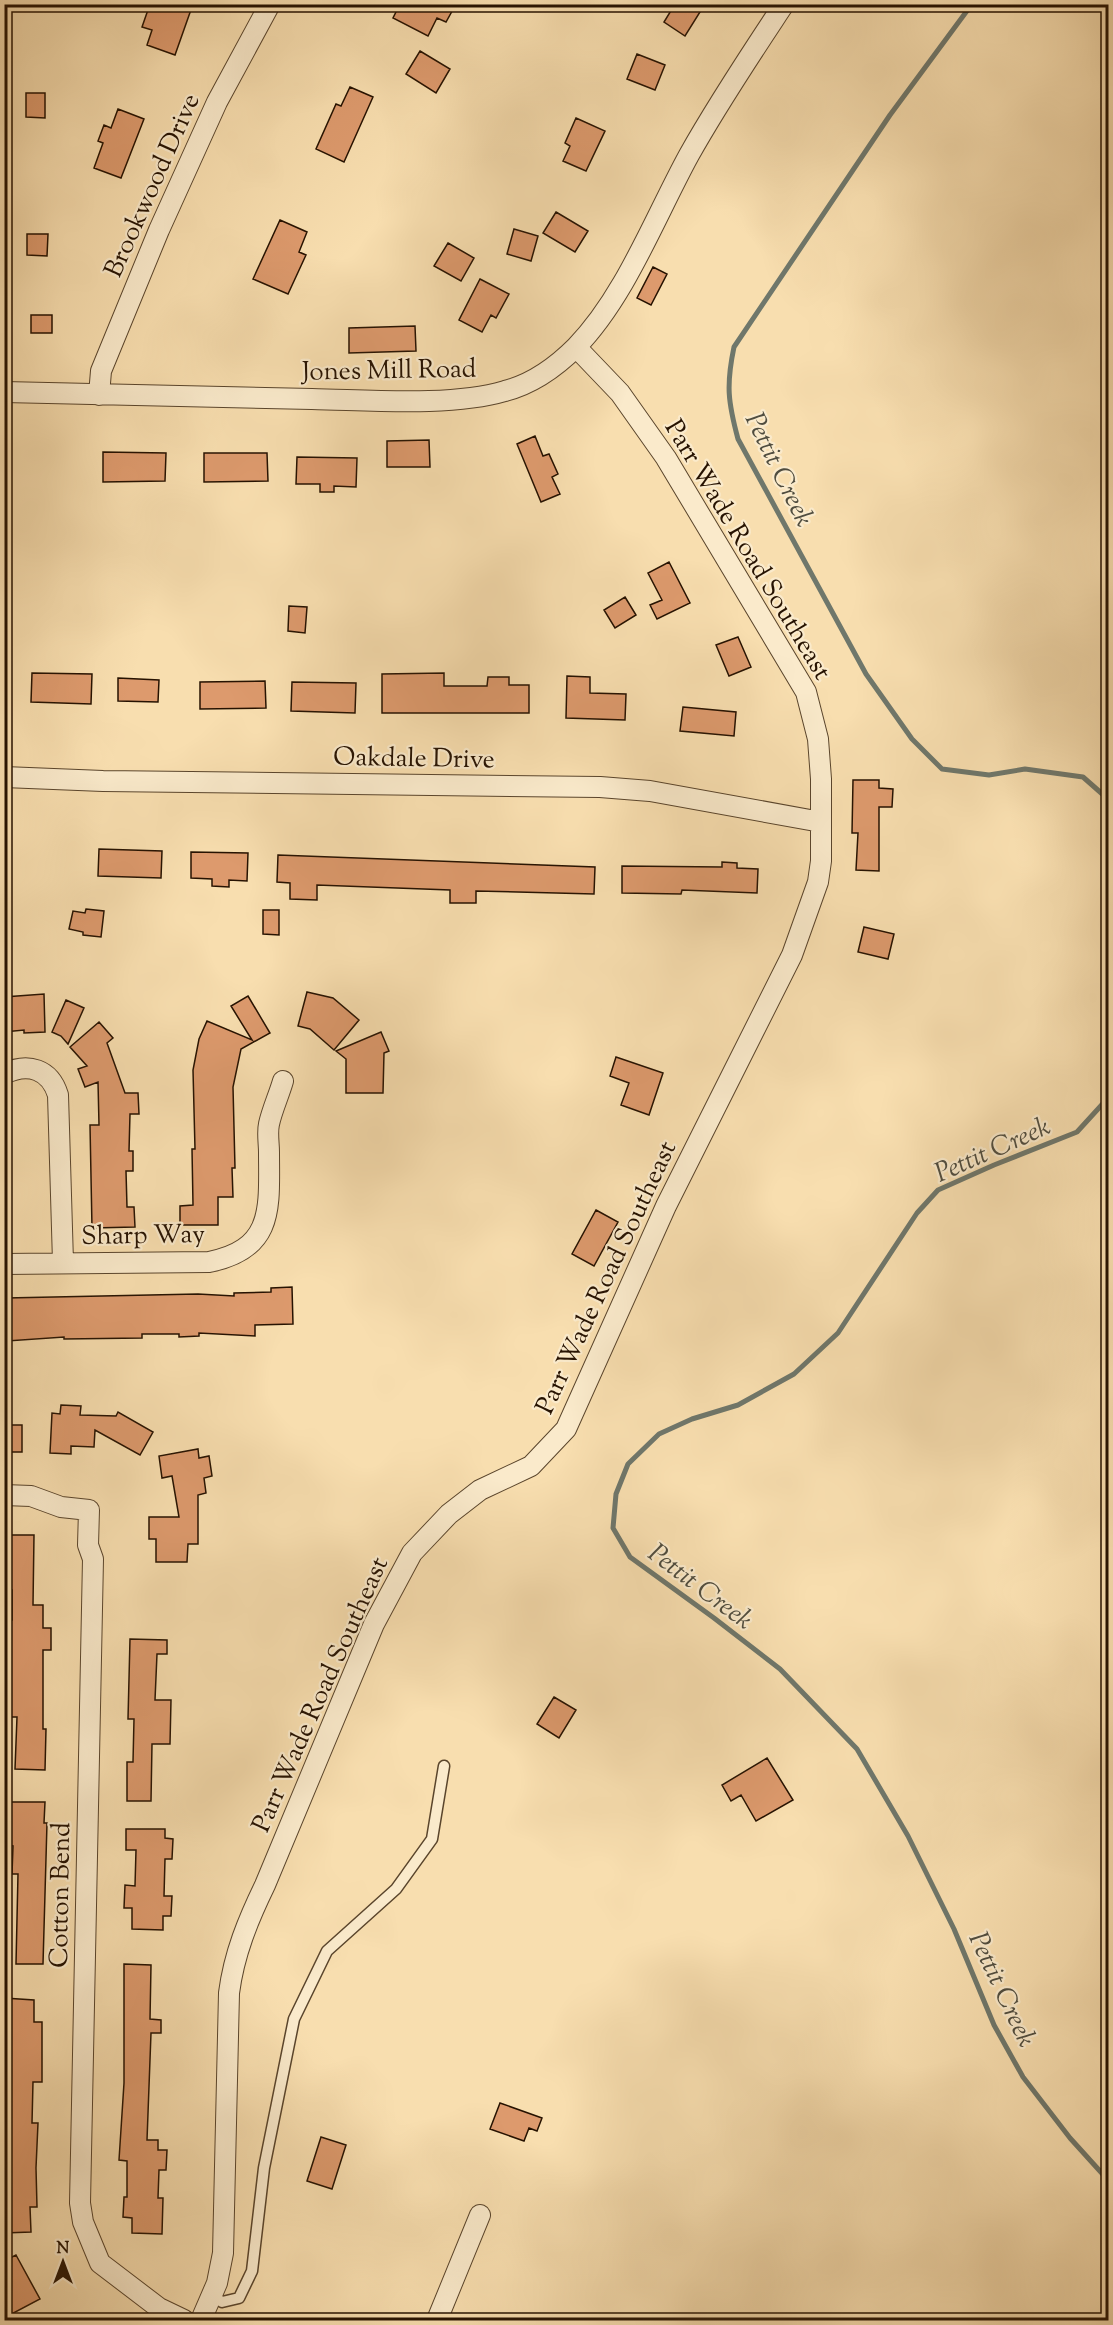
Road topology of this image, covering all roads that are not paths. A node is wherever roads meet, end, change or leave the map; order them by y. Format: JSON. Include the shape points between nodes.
{"nodes":[{"id":1,"x":270,"y":4,"type":"edge"},
{"id":2,"x":784,"y":4,"type":"edge"},
{"id":3,"x":576,"y":347,"type":"junction"},
{"id":4,"x":4,"y":392,"type":"edge"},
{"id":5,"x":99,"y":394,"type":"junction"},
{"id":6,"x":4,"y":777,"type":"edge"},
{"id":7,"x":821,"y":822,"type":"junction"},
{"id":8,"x":4,"y":1074,"type":"edge"},
{"id":9,"x":283,"y":1081,"type":"dead end"},
{"id":10,"x":63,"y":1262,"type":"junction"},
{"id":11,"x":4,"y":1264,"type":"edge"},
{"id":12,"x":4,"y":1495,"type":"edge"},
{"id":13,"x":444,"y":1766,"type":"dead end"},
{"id":14,"x":480,"y":2215,"type":"dead end"},
{"id":15,"x":212,"y":2296,"type":"junction"},
{"id":16,"x":184,"y":2320,"type":"edge"},
{"id":17,"x":201,"y":2320,"type":"edge"},
{"id":18,"x":437,"y":2320,"type":"edge"}],
"edges":[{"from":1,"to":5,"type":"street","name":"Brookwood Drive","via":[[217,102],[159,230],[101,371]]},
{"from":2,"to":3,"type":"street","name":"Jones Mill Road","via":[[689,155],[614,298]]},
{"from":3,"to":5,"type":"street","name":"Jones Mill Road","via":[[549,371],[528,382],[503,392],[467,398]]},
{"from":3,"to":7,"type":"street","name":"Parr Wade Road Southeast","via":[[620,393],[666,458],[806,692],[818,739]]},
{"from":4,"to":5,"type":"street","name":"Jones Mill Road"},
{"from":6,"to":7,"type":"street","name":"Oakdale Drive","via":[[600,787],[650,791]]},
{"from":7,"to":15,"type":"street","name":"Parr Wade Road Southeast","via":[[818,882],[792,955],[666,1206],[566,1429],[531,1467],[480,1490],[449,1514],[412,1553],[374,1624],[245,1928],[229,1993],[223,2253]]},
{"from":8,"to":10,"type":"street","via":[[33,1068],[43,1071],[58,1095]]},
{"from":9,"to":10,"type":"street","name":"Sharp Way","via":[[269,1125],[266,1220],[246,1249],[209,1262]]},
{"from":10,"to":11,"type":"street","name":"Sharp Way"},
{"from":12,"to":16,"type":"street","name":"Cotton Bend","via":[[30,1496],[61,1507],[89,1510],[88,1545],[93,1559],[80,2203],[83,2222],[100,2263],[159,2308]]},
{"from":13,"to":15,"type":"lane","via":[[432,1839],[396,1889],[327,1951],[294,2019],[264,2168],[252,2271],[238,2298],[222,2302]]},
{"from":14,"to":18,"type":"street"},
{"from":15,"to":17,"type":"street","name":"Parr Wade Road Southeast"}]}
